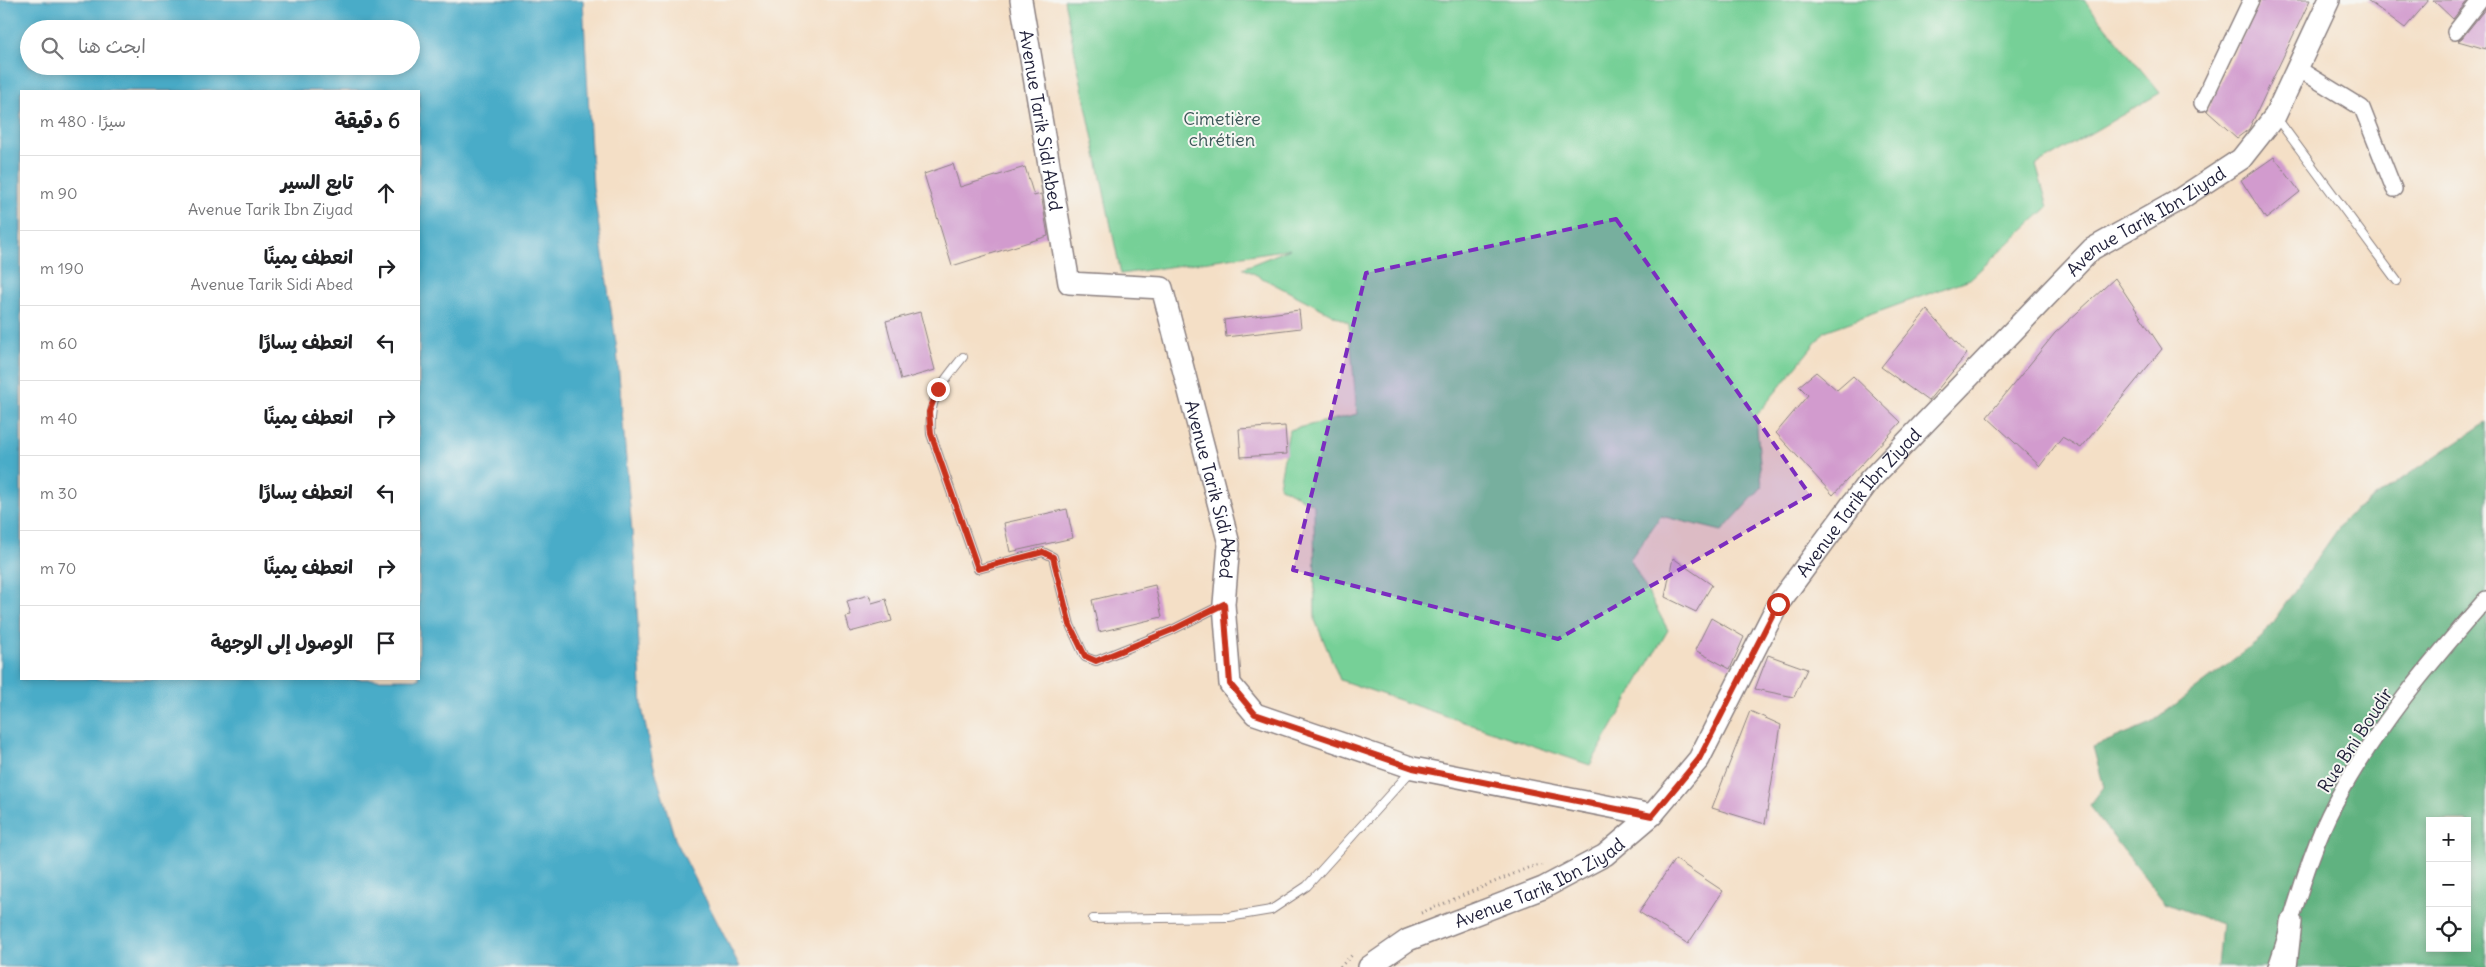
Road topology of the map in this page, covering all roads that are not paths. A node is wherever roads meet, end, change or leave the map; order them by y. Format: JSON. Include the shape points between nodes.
{"nodes":[{"id":1,"x":1021,"y":0,"type":"edge"},
{"id":2,"x":2250,"y":0,"type":"edge"},
{"id":3,"x":2330,"y":0,"type":"edge"},
{"id":4,"x":2480,"y":0,"type":"edge"},
{"id":5,"x":2455,"y":32,"type":"dead end"},
{"id":6,"x":2298,"y":68,"type":"junction"},
{"id":7,"x":2202,"y":102,"type":"dead end"},
{"id":8,"x":2275,"y":116,"type":"junction"},
{"id":9,"x":2394,"y":188,"type":"dead end"},
{"id":10,"x":2397,"y":281,"type":"dead end"},
{"id":11,"x":963,"y":357,"type":"dead end"},
{"id":12,"x":2486,"y":599,"type":"edge"},
{"id":13,"x":1224,"y":604,"type":"junction"},
{"id":14,"x":1413,"y":768,"type":"junction"},
{"id":15,"x":1652,"y":816,"type":"junction"},
{"id":16,"x":1092,"y":919,"type":"dead end"},
{"id":17,"x":2291,"y":922,"type":"junction"},
{"id":18,"x":1369,"y":967,"type":"edge"},
{"id":19,"x":2276,"y":967,"type":"edge"},
{"id":20,"x":2281,"y":967,"type":"edge"},
{"id":21,"x":2286,"y":967,"type":"edge"}],
"edges":[{"from":1,"to":13,"type":"street","name":"Avenue Tarik Sidi Abed","via":[[1069,283],[1162,288],[1229,544]]},
{"from":2,"to":7,"type":"street"},
{"from":3,"to":6,"type":"street","name":"Avenue Tarik Ibn Ziyad"},
{"from":4,"to":5,"type":"street"},
{"from":6,"to":8,"type":"street","name":"Avenue Tarik Ibn Ziyad"},
{"from":6,"to":9,"type":"street","via":[[2362,108]]},
{"from":8,"to":10,"type":"lane"},
{"from":8,"to":15,"type":"street","name":"Avenue Tarik Ibn Ziyad","via":[[2241,158],[2174,204],[2092,249],[1869,481],[1778,604],[1699,759]]},
{"from":11,"to":13,"type":"lane","via":[[938,389],[929,412],[931,434],[978,569],[1043,552],[1053,557],[1070,625],[1085,656],[1096,661],[1172,630]]},
{"from":12,"to":17,"type":"street","name":"Rue Bni Boudir","via":[[2413,683],[2368,749],[2335,804],[2310,863]]},
{"from":13,"to":14,"type":"street","name":"Avenue Tarik Sidi Abed","via":[[1230,684],[1255,714]]},
{"from":14,"to":15,"type":"street","name":"Avenue Tarik Sidi Abed"},
{"from":14,"to":16,"type":"lane","via":[[1307,886],[1271,910],[1228,917]]},
{"from":15,"to":18,"type":"street","name":"Avenue Tarik Ibn Ziyad","via":[[1605,855],[1551,884],[1408,940]]},
{"from":17,"to":19,"type":"street","name":"Rue Bni Boudir"},
{"from":17,"to":20,"type":"street","name":"Rue Bni Boudir"},
{"from":17,"to":21,"type":"street"}]}
